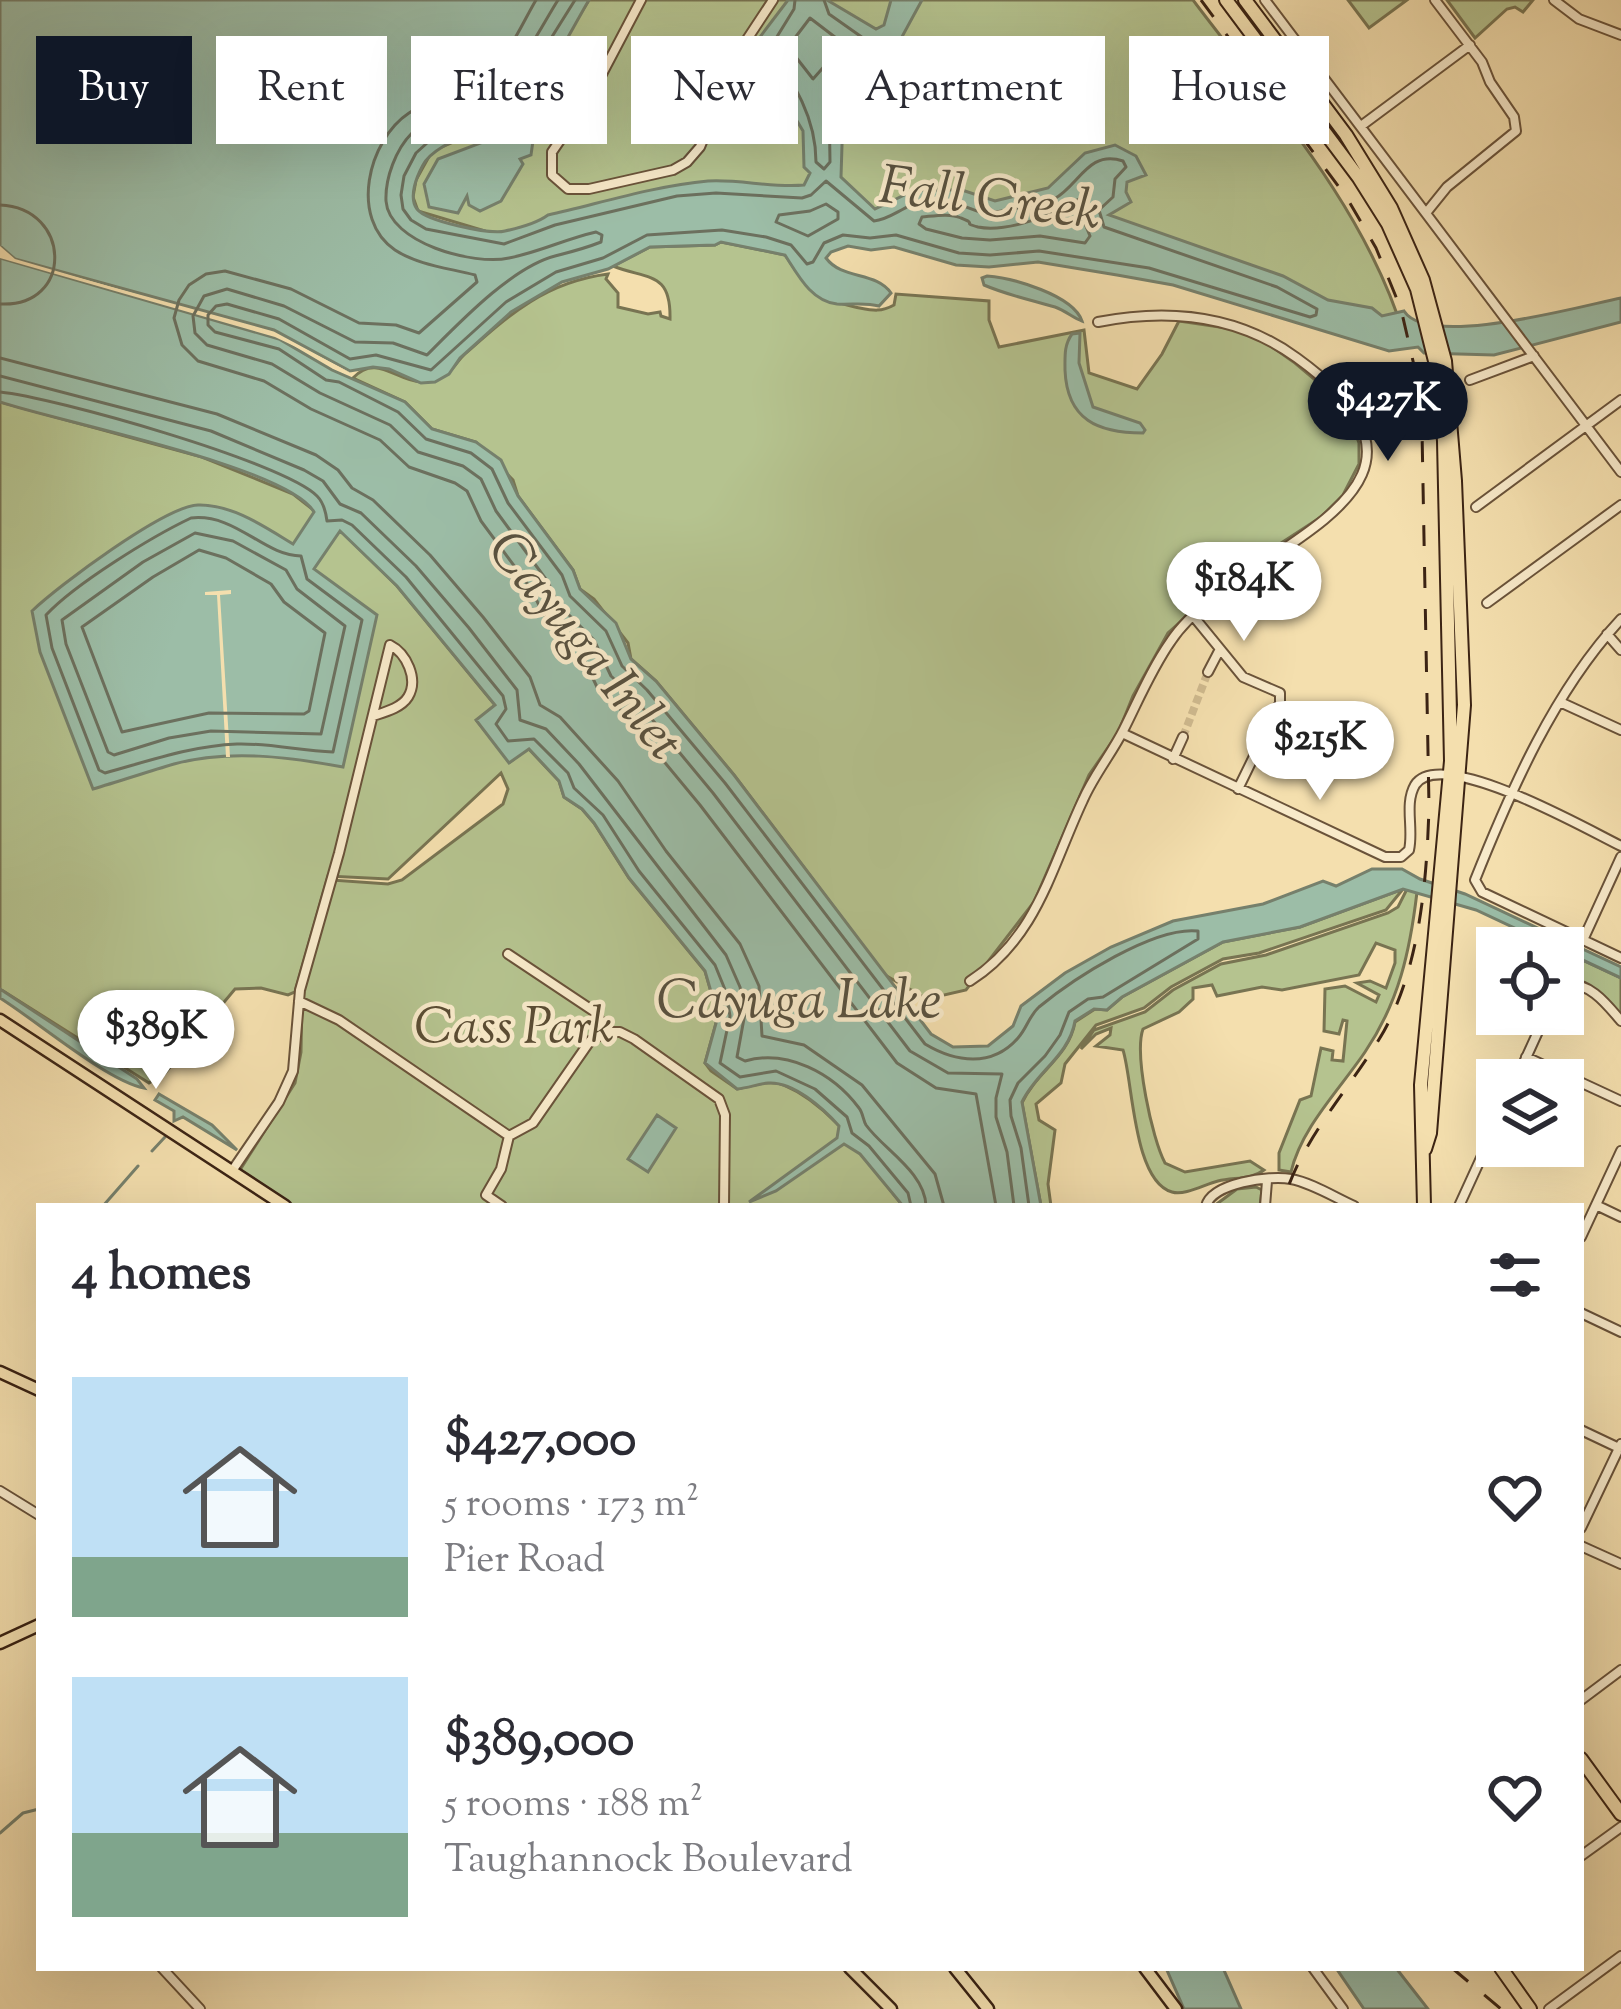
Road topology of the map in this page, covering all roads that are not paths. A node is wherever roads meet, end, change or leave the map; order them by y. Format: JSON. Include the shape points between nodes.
{"nodes":[{"id":1,"x":641,"y":0,"type":"edge"},
{"id":2,"x":773,"y":0,"type":"edge"},
{"id":3,"x":1226,"y":0,"type":"edge"},
{"id":4,"x":1245,"y":0,"type":"edge"},
{"id":5,"x":1265,"y":0,"type":"edge"},
{"id":6,"x":1436,"y":0,"type":"edge"},
{"id":7,"x":1554,"y":0,"type":"edge"},
{"id":8,"x":1621,"y":35,"type":"edge"},
{"id":9,"x":1470,"y":45,"type":"junction"},
{"id":10,"x":1360,"y":126,"type":"junction"},
{"id":11,"x":1426,"y":213,"type":"junction"},
{"id":12,"x":1424,"y":295,"type":"junction"},
{"id":13,"x":1098,"y":322,"type":"dead end"},
{"id":14,"x":1532,"y":353,"type":"junction"},
{"id":15,"x":1442,"y":374,"type":"junction"},
{"id":16,"x":1470,"y":380,"type":"dead end"},
{"id":17,"x":1621,"y":400,"type":"edge"},
{"id":18,"x":1586,"y":425,"type":"junction"},
{"id":19,"x":1621,"y":472,"type":"edge"},
{"id":20,"x":1621,"y":505,"type":"edge"},
{"id":21,"x":1477,"y":507,"type":"dead end"},
{"id":22,"x":1487,"y":603,"type":"dead end"},
{"id":23,"x":1194,"y":617,"type":"junction"},
{"id":24,"x":1621,"y":620,"type":"edge"},
{"id":25,"x":1607,"y":634,"type":"junction"},
{"id":26,"x":1220,"y":649,"type":"junction"},
{"id":27,"x":1621,"y":650,"type":"edge"},
{"id":28,"x":1208,"y":672,"type":"tunnel mouth"},
{"id":29,"x":1560,"y":702,"type":"junction"},
{"id":30,"x":373,"y":716,"type":"junction"},
{"id":31,"x":1621,"y":730,"type":"edge"},
{"id":32,"x":1122,"y":733,"type":"junction"},
{"id":33,"x":1183,"y":737,"type":"tunnel mouth"},
{"id":34,"x":1173,"y":759,"type":"junction"},
{"id":35,"x":1455,"y":774,"type":"junction"},
{"id":36,"x":1238,"y":789,"type":"junction"},
{"id":37,"x":1514,"y":795,"type":"junction"},
{"id":38,"x":1621,"y":846,"type":"edge"},
{"id":39,"x":1621,"y":857,"type":"edge"},
{"id":40,"x":1555,"y":927,"type":"edge"},
{"id":41,"x":1584,"y":936,"type":"edge"},
{"id":42,"x":1584,"y":941,"type":"edge"},
{"id":43,"x":508,"y":954,"type":"dead end"},
{"id":44,"x":1621,"y":958,"type":"edge"},
{"id":45,"x":970,"y":981,"type":"dead end"},
{"id":46,"x":1584,"y":987,"type":"edge"},
{"id":47,"x":299,"y":1001,"type":"junction"},
{"id":48,"x":0,"y":1020,"type":"edge"},
{"id":49,"x":1621,"y":1021,"type":"edge"},
{"id":50,"x":606,"y":1032,"type":"junction"},
{"id":51,"x":1536,"y":1035,"type":"edge"},
{"id":52,"x":1526,"y":1057,"type":"joint"},
{"id":53,"x":1621,"y":1102,"type":"edge"},
{"id":54,"x":509,"y":1136,"type":"junction"},
{"id":55,"x":1621,"y":1151,"type":"edge"},
{"id":56,"x":1477,"y":1167,"type":"edge"},
{"id":57,"x":232,"y":1171,"type":"junction"},
{"id":58,"x":1267,"y":1181,"type":"junction"},
{"id":59,"x":280,"y":1203,"type":"edge"},
{"id":60,"x":498,"y":1203,"type":"edge"},
{"id":61,"x":724,"y":1203,"type":"edge"},
{"id":62,"x":1207,"y":1203,"type":"edge"},
{"id":63,"x":1264,"y":1203,"type":"edge"},
{"id":64,"x":1346,"y":1203,"type":"edge"},
{"id":65,"x":1424,"y":1203,"type":"edge"},
{"id":66,"x":1461,"y":1203,"type":"edge"},
{"id":67,"x":1596,"y":1205,"type":"junction"},
{"id":68,"x":1621,"y":1217,"type":"edge"},
{"id":69,"x":1584,"y":1231,"type":"edge"},
{"id":70,"x":1584,"y":1314,"type":"edge"},
{"id":71,"x":1621,"y":1332,"type":"edge"},
{"id":72,"x":0,"y":1372,"type":"edge"},
{"id":73,"x":36,"y":1389,"type":"edge"},
{"id":74,"x":1584,"y":1431,"type":"edge"},
{"id":75,"x":1620,"y":1446,"type":"edge"},
{"id":76,"x":0,"y":1491,"type":"edge"},
{"id":77,"x":36,"y":1513,"type":"edge"},
{"id":78,"x":1584,"y":1522,"type":"edge"},
{"id":79,"x":1584,"y":1547,"type":"edge"},
{"id":80,"x":1621,"y":1564,"type":"edge"},
{"id":81,"x":36,"y":1626,"type":"edge"},
{"id":82,"x":0,"y":1643,"type":"edge"},
{"id":83,"x":1621,"y":1670,"type":"edge"},
{"id":84,"x":1584,"y":1698,"type":"edge"},
{"id":85,"x":1584,"y":1763,"type":"edge"},
{"id":86,"x":1621,"y":1814,"type":"edge"},
{"id":87,"x":1621,"y":1827,"type":"edge"},
{"id":88,"x":1584,"y":1854,"type":"edge"},
{"id":89,"x":1621,"y":1956,"type":"edge"},
{"id":90,"x":166,"y":1971,"type":"edge"},
{"id":91,"x":853,"y":1971,"type":"edge"},
{"id":92,"x":957,"y":1971,"type":"edge"},
{"id":93,"x":1147,"y":1971,"type":"edge"},
{"id":94,"x":1315,"y":1971,"type":"edge"},
{"id":95,"x":1503,"y":1971,"type":"edge"},
{"id":96,"x":200,"y":2009,"type":"edge"},
{"id":97,"x":891,"y":2009,"type":"edge"},
{"id":98,"x":988,"y":2009,"type":"edge"},
{"id":99,"x":1176,"y":2009,"type":"edge"},
{"id":100,"x":1343,"y":2009,"type":"edge"},
{"id":101,"x":1530,"y":2009,"type":"edge"},
{"id":102,"x":1549,"y":2009,"type":"edge"}],
"edges":[{"from":1,"to":2,"type":"street","via":[[552,152],[552,175],[568,189],[687,162]]},
{"from":3,"to":12,"type":"highway","via":[[1367,190]]},
{"from":4,"to":12,"type":"highway","via":[[1371,173],[1406,238]]},
{"from":5,"to":10,"type":"street"},
{"from":6,"to":9,"type":"street"},
{"from":7,"to":8,"type":"street"},
{"from":9,"to":10,"type":"street"},
{"from":9,"to":11,"type":"street","via":[[1516,131]]},
{"from":10,"to":11,"type":"street"},
{"from":11,"to":14,"type":"street"},
{"from":12,"to":15,"type":"highway"},
{"from":13,"to":23,"type":"street","via":[[1177,316],[1258,332],[1337,390],[1363,432],[1366,461],[1342,506]]},
{"from":14,"to":16,"type":"street"},
{"from":14,"to":18,"type":"street"},
{"from":15,"to":35,"type":"highway"},
{"from":15,"to":35,"type":"highway","via":[[1463,665]]},
{"from":17,"to":18,"type":"street"},
{"from":18,"to":19,"type":"street"},
{"from":18,"to":21,"type":"street"},
{"from":20,"to":22,"type":"street"},
{"from":23,"to":26,"type":"street"},
{"from":23,"to":32,"type":"street","via":[[1171,640]]},
{"from":24,"to":25,"type":"street"},
{"from":25,"to":27,"type":"street"},
{"from":25,"to":29,"type":"street"},
{"from":26,"to":28,"type":"street"},
{"from":26,"to":36,"type":"street","via":[[1243,676],[1280,693]]},
{"from":29,"to":31,"type":"street"},
{"from":29,"to":37,"type":"street"},
{"from":30,"to":30,"type":"street","via":[[378,695],[390,645],[407,663],[411,689],[402,703]]},
{"from":30,"to":47,"type":"street"},
{"from":32,"to":34,"type":"street"},
{"from":32,"to":45,"type":"street","via":[[1087,791],[1040,905],[1015,943]]},
{"from":33,"to":34,"type":"street"},
{"from":34,"to":36,"type":"street"},
{"from":35,"to":36,"type":"street","via":[[1428,775],[1414,787],[1411,845],[1393,858]]},
{"from":35,"to":37,"type":"street"},
{"from":35,"to":65,"type":"highway"},
{"from":37,"to":38,"type":"street"},
{"from":37,"to":40,"type":"street","via":[[1477,873],[1478,890]]},
{"from":39,"to":41,"type":"street"},
{"from":42,"to":44,"type":"street"},
{"from":43,"to":50,"type":"street","via":[[595,1012]]},
{"from":46,"to":49,"type":"street"},
{"from":47,"to":54,"type":"street"},
{"from":47,"to":57,"type":"street","via":[[290,1082]]},
{"from":48,"to":57,"type":"main road"},
{"from":50,"to":54,"type":"street","via":[[590,1041],[533,1124]]},
{"from":50,"to":61,"type":"street","via":[[626,1034],[719,1099]]},
{"from":51,"to":52,"type":"street"},
{"from":52,"to":53,"type":"street"},
{"from":54,"to":60,"type":"street","via":[[486,1195]]},
{"from":55,"to":67,"type":"street"},
{"from":56,"to":66,"type":"street"},
{"from":57,"to":59,"type":"main road"},
{"from":58,"to":62,"type":"street","via":[[1222,1187]]},
{"from":58,"to":63,"type":"street"},
{"from":58,"to":64,"type":"street","via":[[1290,1179]]},
{"from":67,"to":68,"type":"street"},
{"from":67,"to":69,"type":"street"},
{"from":70,"to":71,"type":"street"},
{"from":72,"to":73,"type":"main road"},
{"from":74,"to":75,"type":"street"},
{"from":75,"to":78,"type":"street"},
{"from":76,"to":77,"type":"street"},
{"from":79,"to":80,"type":"street"},
{"from":81,"to":82,"type":"main road"},
{"from":83,"to":84,"type":"street"},
{"from":85,"to":86,"type":"highway"},
{"from":87,"to":88,"type":"street"},
{"from":89,"to":102,"type":"street"},
{"from":90,"to":96,"type":"street"},
{"from":91,"to":97,"type":"main road"},
{"from":92,"to":98,"type":"main road"},
{"from":93,"to":99,"type":"main road"},
{"from":94,"to":100,"type":"street"},
{"from":95,"to":101,"type":"highway"}]}
